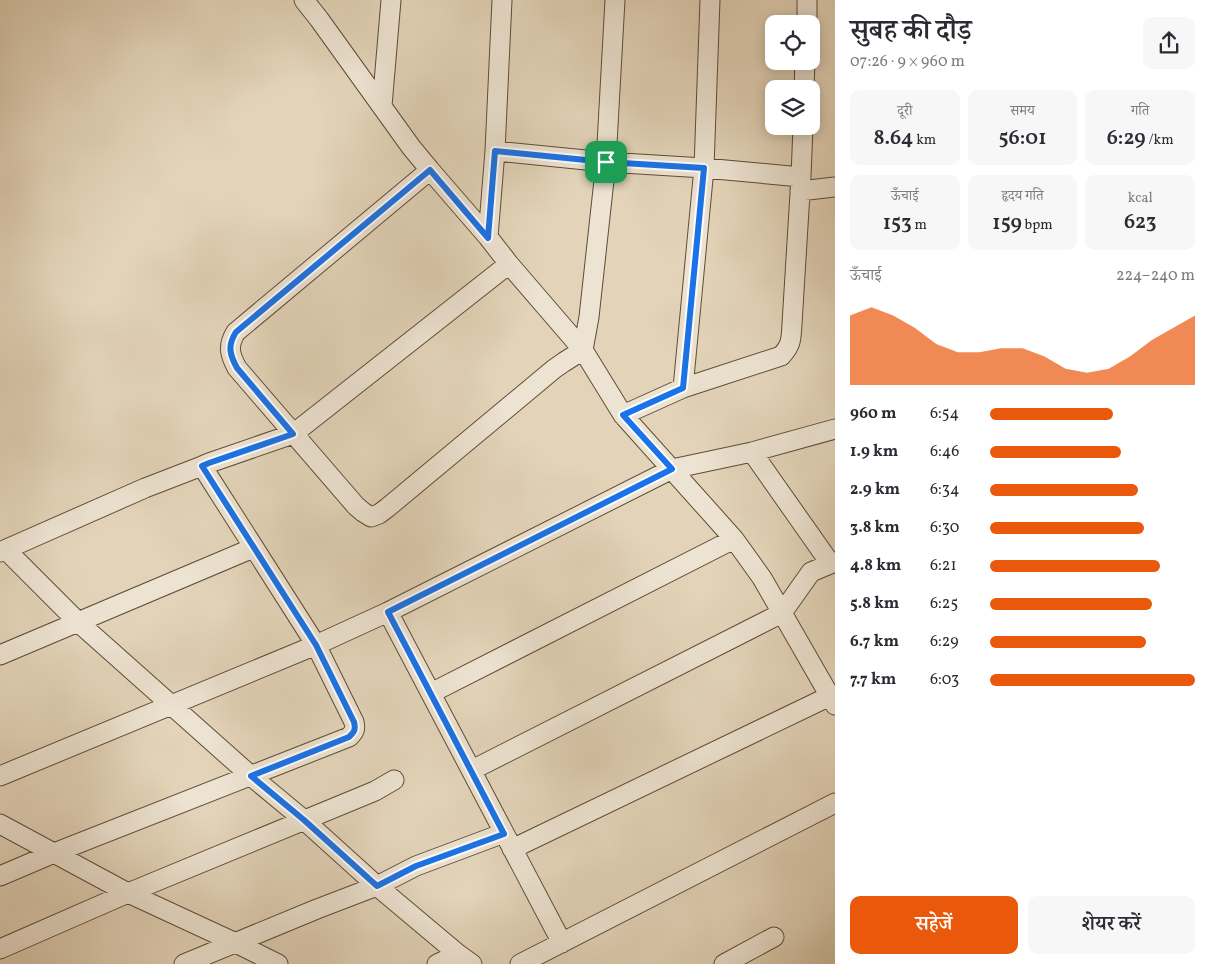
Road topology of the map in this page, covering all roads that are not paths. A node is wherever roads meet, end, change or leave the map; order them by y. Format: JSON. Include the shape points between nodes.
{"nodes":[{"id":1,"x":391,"y":0,"type":"edge"},
{"id":2,"x":502,"y":0,"type":"edge"},
{"id":3,"x":615,"y":0,"type":"edge"},
{"id":4,"x":710,"y":0,"type":"edge"},
{"id":5,"x":807,"y":0,"type":"edge"},
{"id":6,"x":308,"y":2,"type":"edge"},
{"id":7,"x":806,"y":15,"type":"edge"},
{"id":8,"x":382,"y":106,"type":"junction"},
{"id":9,"x":803,"y":135,"type":"edge"},
{"id":10,"x":495,"y":151,"type":"junction"},
{"id":11,"x":606,"y":162,"type":"junction"},
{"id":12,"x":704,"y":168,"type":"junction"},
{"id":13,"x":430,"y":170,"type":"junction"},
{"id":14,"x":801,"y":184,"type":"junction"},
{"id":15,"x":835,"y":187,"type":"edge"},
{"id":16,"x":488,"y":238,"type":"junction"},
{"id":17,"x":509,"y":264,"type":"junction"},
{"id":18,"x":583,"y":350,"type":"junction"},
{"id":19,"x":683,"y":388,"type":"junction"},
{"id":20,"x":623,"y":415,"type":"junction"},
{"id":21,"x":835,"y":429,"type":"edge"},
{"id":22,"x":293,"y":434,"type":"junction"},
{"id":23,"x":752,"y":452,"type":"junction"},
{"id":24,"x":202,"y":466,"type":"junction"},
{"id":25,"x":672,"y":469,"type":"junction"},
{"id":26,"x":734,"y":539,"type":"junction"},
{"id":27,"x":253,"y":548,"type":"junction"},
{"id":28,"x":3,"y":551,"type":"edge"},
{"id":29,"x":832,"y":563,"type":"edge"},
{"id":30,"x":388,"y":612,"type":"junction"},
{"id":31,"x":782,"y":613,"type":"junction"},
{"id":32,"x":78,"y":622,"type":"junction"},
{"id":33,"x":316,"y":645,"type":"junction"},
{"id":34,"x":0,"y":655,"type":"edge"},
{"id":35,"x":431,"y":693,"type":"junction"},
{"id":36,"x":833,"y":701,"type":"edge"},
{"id":37,"x":172,"y":706,"type":"junction"},
{"id":38,"x":472,"y":770,"type":"junction"},
{"id":39,"x":0,"y":776,"type":"edge"},
{"id":40,"x":251,"y":776,"type":"junction"},
{"id":41,"x":394,"y":780,"type":"dead end"},
{"id":42,"x":835,"y":803,"type":"edge"},
{"id":43,"x":304,"y":820,"type":"junction"},
{"id":44,"x":0,"y":824,"type":"edge"},
{"id":45,"x":508,"y":841,"type":"junction"},
{"id":46,"x":54,"y":854,"type":"junction"},
{"id":47,"x":0,"y":876,"type":"edge"},
{"id":48,"x":377,"y":886,"type":"junction"},
{"id":49,"x":128,"y":894,"type":"junction"},
{"id":50,"x":774,"y":937,"type":"dead end"},
{"id":51,"x":236,"y":943,"type":"junction"},
{"id":52,"x":562,"y":943,"type":"junction"},
{"id":53,"x":0,"y":949,"type":"edge"},
{"id":54,"x":465,"y":959,"type":"edge"},
{"id":55,"x":184,"y":964,"type":"edge"},
{"id":56,"x":278,"y":964,"type":"edge"},
{"id":57,"x":437,"y":964,"type":"edge"},
{"id":58,"x":520,"y":964,"type":"edge"},
{"id":59,"x":724,"y":964,"type":"edge"}],
"edges":[{"from":1,"to":8,"type":"street"},
{"from":2,"to":10,"type":"street"},
{"from":3,"to":11,"type":"street"},
{"from":4,"to":12,"type":"street"},
{"from":5,"to":7,"type":"street"},
{"from":6,"to":8,"type":"street"},
{"from":8,"to":13,"type":"street"},
{"from":9,"to":14,"type":"street"},
{"from":10,"to":11,"type":"street"},
{"from":10,"to":16,"type":"street"},
{"from":11,"to":12,"type":"street"},
{"from":11,"to":18,"type":"street"},
{"from":12,"to":14,"type":"street"},
{"from":12,"to":19,"type":"street"},
{"from":13,"to":16,"type":"street"},
{"from":13,"to":22,"type":"street","via":[[232,338],[231,357],[237,368]]},
{"from":14,"to":15,"type":"street"},
{"from":14,"to":19,"type":"street","via":[[788,349],[781,356]]},
{"from":16,"to":17,"type":"street"},
{"from":17,"to":18,"type":"street"},
{"from":17,"to":22,"type":"street"},
{"from":18,"to":20,"type":"street"},
{"from":18,"to":22,"type":"street","via":[[564,362],[387,508],[371,517],[356,506]]},
{"from":19,"to":20,"type":"street"},
{"from":20,"to":25,"type":"street"},
{"from":21,"to":23,"type":"street"},
{"from":22,"to":24,"type":"street"},
{"from":23,"to":25,"type":"street"},
{"from":23,"to":29,"type":"street"},
{"from":24,"to":27,"type":"street"},
{"from":24,"to":28,"type":"street"},
{"from":25,"to":26,"type":"street"},
{"from":25,"to":30,"type":"street"},
{"from":26,"to":31,"type":"street"},
{"from":26,"to":35,"type":"street"},
{"from":27,"to":32,"type":"street"},
{"from":27,"to":33,"type":"street"},
{"from":28,"to":32,"type":"street"},
{"from":29,"to":31,"type":"street","via":[[811,572]]},
{"from":30,"to":33,"type":"street"},
{"from":30,"to":35,"type":"street"},
{"from":31,"to":36,"type":"street"},
{"from":31,"to":38,"type":"street"},
{"from":32,"to":34,"type":"street"},
{"from":32,"to":37,"type":"street"},
{"from":33,"to":37,"type":"street"},
{"from":33,"to":40,"type":"street","via":[[354,722],[354,733]]},
{"from":35,"to":38,"type":"street"},
{"from":36,"to":45,"type":"street"},
{"from":37,"to":39,"type":"street"},
{"from":37,"to":40,"type":"street"},
{"from":38,"to":45,"type":"street"},
{"from":40,"to":43,"type":"street"},
{"from":40,"to":46,"type":"street"},
{"from":41,"to":43,"type":"street"},
{"from":42,"to":52,"type":"street"},
{"from":43,"to":48,"type":"street"},
{"from":43,"to":49,"type":"street"},
{"from":44,"to":46,"type":"street"},
{"from":45,"to":48,"type":"street","via":[[416,866]]},
{"from":45,"to":52,"type":"street"},
{"from":46,"to":47,"type":"street"},
{"from":46,"to":49,"type":"street"},
{"from":48,"to":51,"type":"street"},
{"from":48,"to":54,"type":"street"},
{"from":49,"to":51,"type":"street"},
{"from":49,"to":53,"type":"street"},
{"from":50,"to":59,"type":"street"},
{"from":51,"to":55,"type":"street"},
{"from":51,"to":56,"type":"street"},
{"from":52,"to":58,"type":"street"},
{"from":54,"to":57,"type":"street"}]}
